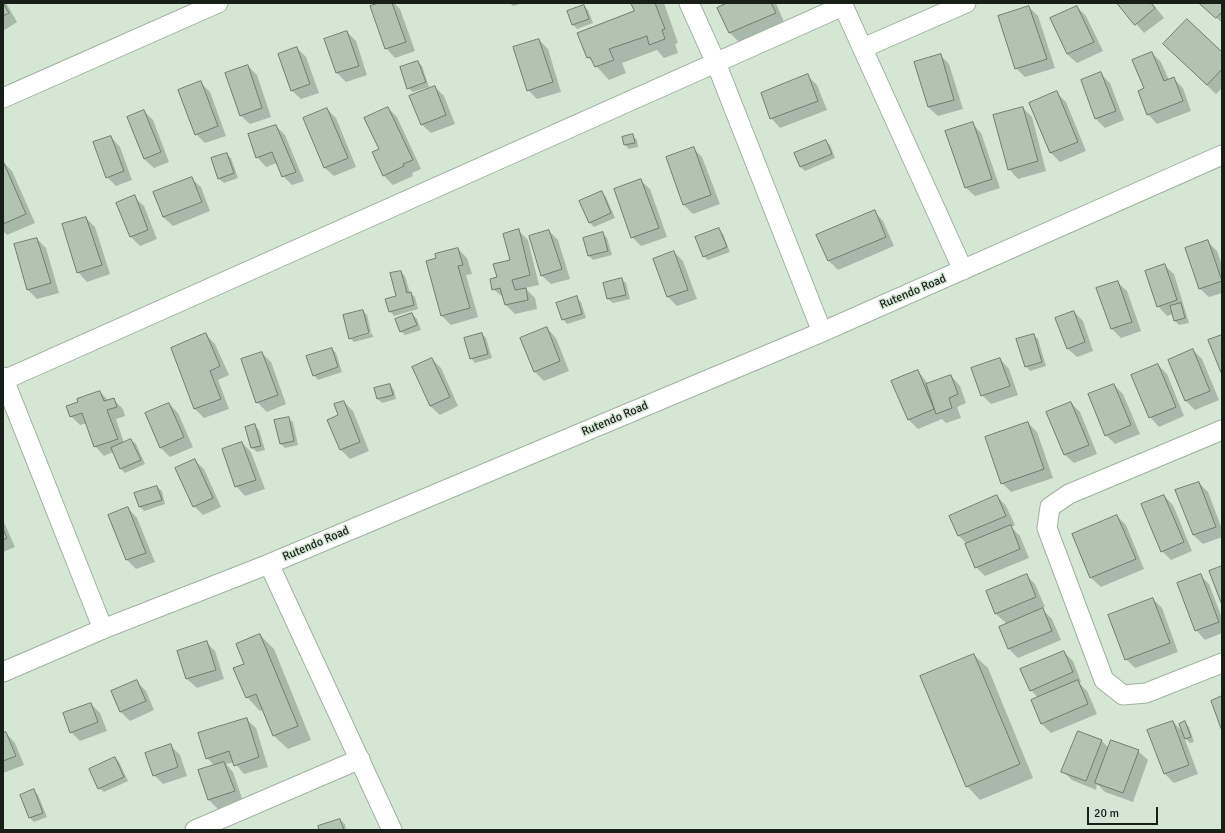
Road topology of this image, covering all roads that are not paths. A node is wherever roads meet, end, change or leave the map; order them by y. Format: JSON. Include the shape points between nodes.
{"nodes":[{"id":1,"x":218,"y":3,"type":"edge"},
{"id":2,"x":689,"y":3,"type":"edge"},
{"id":3,"x":966,"y":3,"type":"edge"},
{"id":4,"x":842,"y":5,"type":"edge"},
{"id":5,"x":863,"y":48,"type":"junction"},
{"id":6,"x":716,"y":63,"type":"junction"},
{"id":7,"x":3,"y":98,"type":"edge"},
{"id":8,"x":1222,"y":155,"type":"edge"},
{"id":9,"x":963,"y":270,"type":"junction"},
{"id":10,"x":822,"y":332,"type":"junction"},
{"id":11,"x":4,"y":378,"type":"edge"},
{"id":12,"x":1222,"y":430,"type":"edge"},
{"id":13,"x":269,"y":564,"type":"junction"},
{"id":14,"x":103,"y":629,"type":"junction"},
{"id":15,"x":1222,"y":663,"type":"edge"},
{"id":16,"x":3,"y":672,"type":"edge"},
{"id":17,"x":360,"y":760,"type":"junction"},
{"id":18,"x":195,"y":830,"type":"edge"},
{"id":19,"x":392,"y":830,"type":"edge"}],
"edges":[{"from":1,"to":7,"type":"street"},
{"from":2,"to":6,"type":"street"},
{"from":3,"to":5,"type":"street"},
{"from":4,"to":5,"type":"street"},
{"from":4,"to":6,"type":"street"},
{"from":5,"to":9,"type":"street"},
{"from":6,"to":10,"type":"street"},
{"from":6,"to":11,"type":"street"},
{"from":8,"to":9,"type":"street","name":"Rutendo Road"},
{"from":9,"to":10,"type":"street","name":"Rutendo Road"},
{"from":10,"to":13,"type":"street","name":"Rutendo Road"},
{"from":11,"to":14,"type":"street"},
{"from":12,"to":15,"type":"street","via":[[1069,494],[1050,508],[1047,528],[1104,680],[1124,695],[1146,693]]},
{"from":13,"to":14,"type":"street","name":"Rutendo Road"},
{"from":13,"to":17,"type":"street"},
{"from":14,"to":16,"type":"street","name":"Rutendo Road"},
{"from":17,"to":18,"type":"street"},
{"from":17,"to":19,"type":"street"}]}
